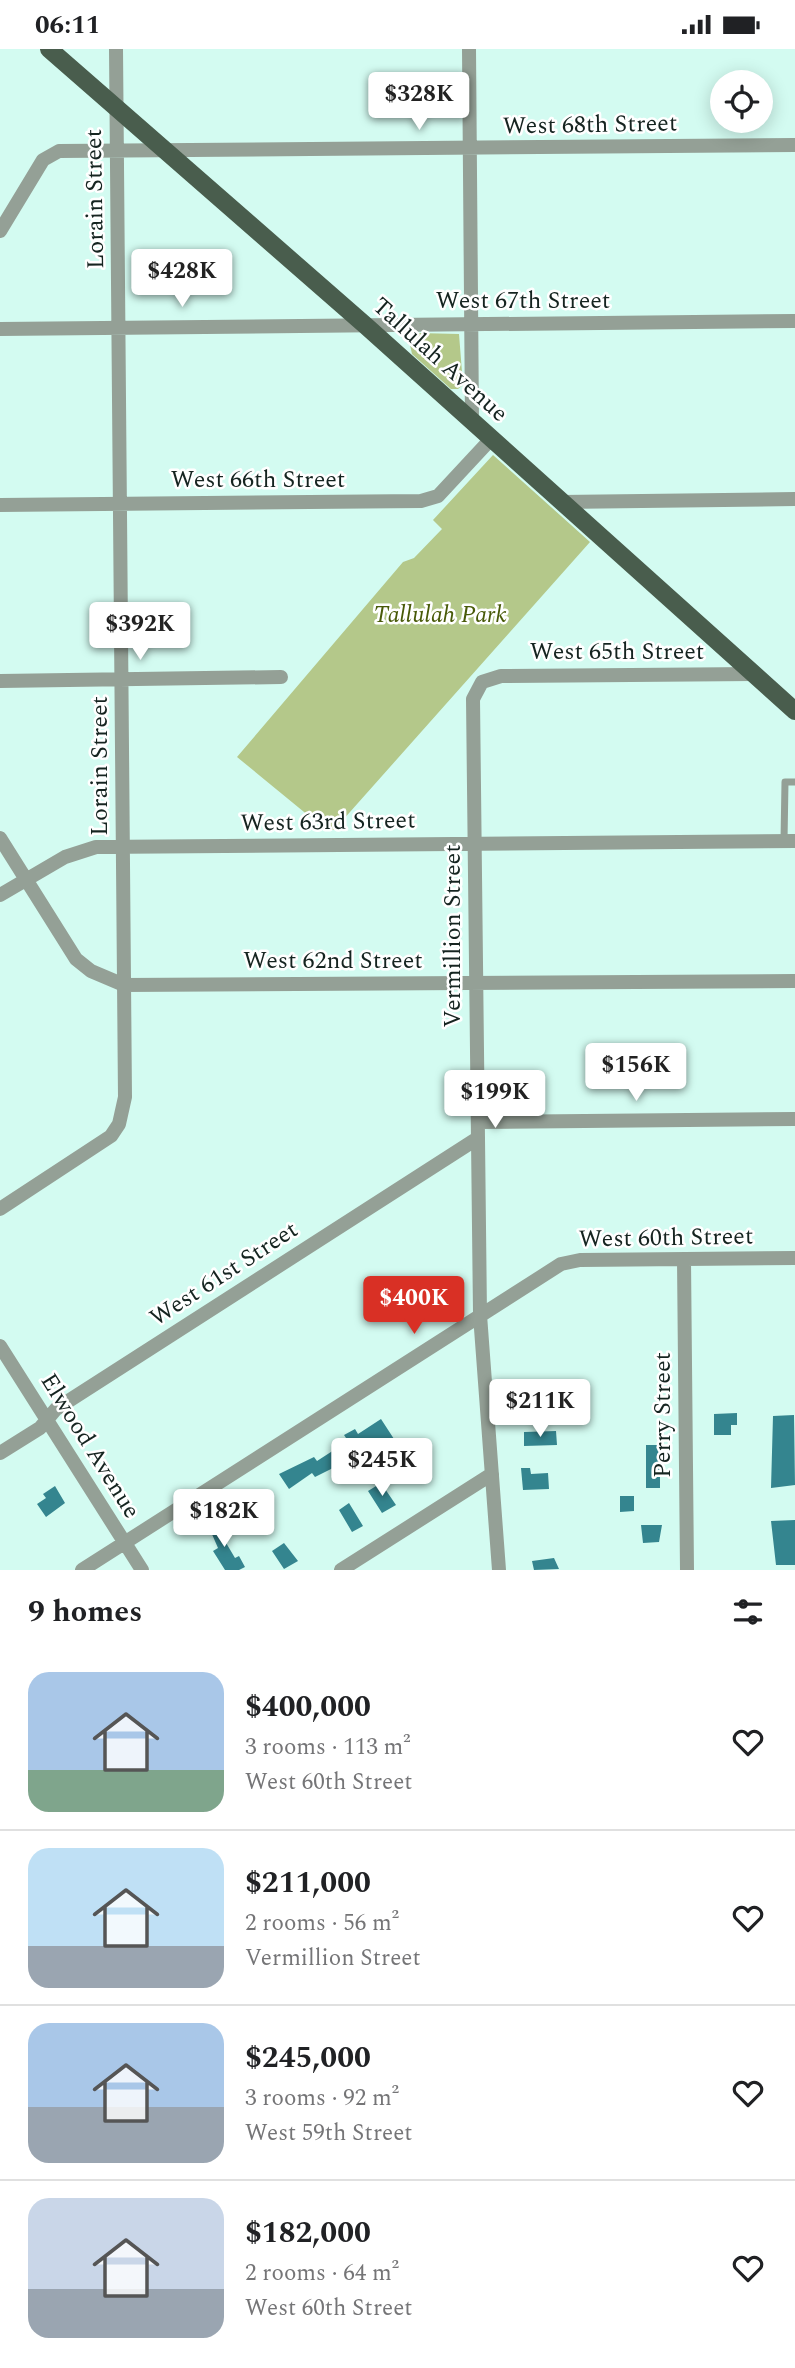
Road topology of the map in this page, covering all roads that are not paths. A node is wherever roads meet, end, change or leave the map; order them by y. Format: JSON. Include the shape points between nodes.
{"nodes":[{"id":1,"x":49,"y":49,"type":"edge"},
{"id":2,"x":116,"y":49,"type":"edge"},
{"id":3,"x":469,"y":49,"type":"edge"},
{"id":4,"x":117,"y":106,"type":"junction"},
{"id":5,"x":795,"y":145,"type":"edge"},
{"id":6,"x":470,"y":149,"type":"junction"},
{"id":7,"x":117,"y":151,"type":"junction"},
{"id":8,"x":169,"y":151,"type":"junction"},
{"id":9,"x":0,"y":231,"type":"edge"},
{"id":10,"x":795,"y":321,"type":"edge"},
{"id":11,"x":471,"y":324,"type":"junction"},
{"id":12,"x":365,"y":325,"type":"junction"},
{"id":13,"x":119,"y":328,"type":"junction"},
{"id":14,"x":0,"y":329,"type":"edge"},
{"id":15,"x":472,"y":421,"type":"junction"},
{"id":16,"x":491,"y":439,"type":"junction"},
{"id":17,"x":795,"y":499,"type":"edge"},
{"id":18,"x":561,"y":502,"type":"junction"},
{"id":19,"x":120,"y":504,"type":"junction"},
{"id":20,"x":0,"y":505,"type":"edge"},
{"id":21,"x":754,"y":674,"type":"junction"},
{"id":22,"x":281,"y":677,"type":"dead end"},
{"id":23,"x":122,"y":680,"type":"junction"},
{"id":24,"x":0,"y":681,"type":"edge"},
{"id":25,"x":482,"y":682,"type":"joint"},
{"id":26,"x":795,"y":711,"type":"edge"},
{"id":27,"x":795,"y":782,"type":"edge"},
{"id":28,"x":0,"y":838,"type":"edge"},
{"id":29,"x":790,"y":841,"type":"edge"},
{"id":30,"x":475,"y":844,"type":"junction"},
{"id":31,"x":123,"y":847,"type":"junction"},
{"id":32,"x":25,"y":880,"type":"junction"},
{"id":33,"x":0,"y":895,"type":"edge"},
{"id":34,"x":795,"y":981,"type":"edge"},
{"id":35,"x":476,"y":983,"type":"junction"},
{"id":36,"x":124,"y":985,"type":"junction"},
{"id":37,"x":795,"y":1119,"type":"edge"},
{"id":38,"x":478,"y":1122,"type":"junction"},
{"id":39,"x":478,"y":1138,"type":"junction"},
{"id":40,"x":0,"y":1209,"type":"edge"},
{"id":41,"x":795,"y":1258,"type":"edge"},
{"id":42,"x":684,"y":1260,"type":"junction"},
{"id":43,"x":480,"y":1315,"type":"junction"},
{"id":44,"x":0,"y":1346,"type":"edge"},
{"id":45,"x":47,"y":1419,"type":"junction"},
{"id":46,"x":0,"y":1454,"type":"edge"},
{"id":47,"x":492,"y":1474,"type":"junction"},
{"id":48,"x":124,"y":1542,"type":"junction"},
{"id":49,"x":82,"y":1570,"type":"edge"},
{"id":50,"x":142,"y":1570,"type":"edge"},
{"id":51,"x":341,"y":1570,"type":"edge"},
{"id":52,"x":499,"y":1570,"type":"edge"},
{"id":53,"x":687,"y":1570,"type":"edge"}],
"edges":[{"from":1,"to":4,"type":"main road","name":"Tallulah Avenue"},
{"from":2,"to":4,"type":"street","name":"Lorain Street"},
{"from":3,"to":6,"type":"street"},
{"from":4,"to":7,"type":"street","name":"Lorain Street"},
{"from":4,"to":8,"type":"main road","name":"Tallulah Avenue"},
{"from":5,"to":6,"type":"street","name":"West 68th Street"},
{"from":6,"to":8,"type":"street","name":"West 68th Street"},
{"from":6,"to":11,"type":"street"},
{"from":7,"to":8,"type":"street","name":"West 68th Street"},
{"from":7,"to":9,"type":"street","name":"West 68th Street","via":[[50,154]]},
{"from":7,"to":13,"type":"street","name":"Lorain Street"},
{"from":8,"to":12,"type":"main road","name":"Tallulah Avenue"},
{"from":10,"to":11,"type":"street","name":"West 67th Street"},
{"from":11,"to":12,"type":"street","name":"West 67th Street"},
{"from":11,"to":15,"type":"street"},
{"from":12,"to":13,"type":"street","name":"West 67th Street"},
{"from":12,"to":15,"type":"main road","name":"Tallulah Avenue"},
{"from":13,"to":14,"type":"street","name":"West 67th Street"},
{"from":13,"to":19,"type":"street","name":"Lorain Street"},
{"from":15,"to":16,"type":"main road","name":"Tallulah Avenue"},
{"from":16,"to":18,"type":"main road","name":"Tallulah Avenue"},
{"from":16,"to":19,"type":"street","name":"West 66th Street","via":[[429,500]]},
{"from":17,"to":18,"type":"street"},
{"from":18,"to":21,"type":"main road","name":"Tallulah Avenue"},
{"from":19,"to":20,"type":"street","name":"West 66th Street"},
{"from":19,"to":23,"type":"street","name":"Lorain Street"},
{"from":21,"to":25,"type":"street","name":"West 65th Street","via":[[500,676]]},
{"from":21,"to":26,"type":"main road","name":"Tallulah Avenue"},
{"from":22,"to":23,"type":"street"},
{"from":23,"to":24,"type":"street"},
{"from":23,"to":31,"type":"street","name":"Lorain Street"},
{"from":25,"to":30,"type":"street","name":"Vermillion Street","via":[[473,699]]},
{"from":27,"to":29,"type":"lane","via":[[785,782]]},
{"from":28,"to":32,"type":"street"},
{"from":29,"to":30,"type":"street","name":"West 63rd Street"},
{"from":30,"to":31,"type":"street","name":"West 63rd Street"},
{"from":30,"to":35,"type":"street","name":"Vermillion Street"},
{"from":31,"to":32,"type":"street","name":"West 63rd Street","via":[[80,851]]},
{"from":31,"to":36,"type":"street","name":"Lorain Street"},
{"from":32,"to":33,"type":"street","name":"West 63rd Street"},
{"from":32,"to":36,"type":"street","via":[[76,959]]},
{"from":34,"to":35,"type":"street","name":"West 62nd Street"},
{"from":35,"to":36,"type":"street","name":"West 62nd Street"},
{"from":35,"to":38,"type":"street","name":"Vermillion Street"},
{"from":36,"to":40,"type":"street","name":"Lorain Street","via":[[125,1097],[119,1124],[99,1146]]},
{"from":37,"to":38,"type":"street"},
{"from":38,"to":39,"type":"street","name":"Vermillion Street"},
{"from":39,"to":43,"type":"street","name":"Vermillion Street"},
{"from":39,"to":45,"type":"street","name":"West 61st Street","via":[[55,1409]]},
{"from":41,"to":42,"type":"street","name":"West 60th Street"},
{"from":42,"to":43,"type":"street","name":"West 60th Street","via":[[561,1264]]},
{"from":42,"to":53,"type":"street","name":"Perry Street"},
{"from":43,"to":47,"type":"street","name":"Vermillion Street"},
{"from":43,"to":48,"type":"street","name":"West 60th Street"},
{"from":44,"to":45,"type":"street","name":"Elwood Avenue"},
{"from":45,"to":46,"type":"street","name":"West 61st Street"},
{"from":45,"to":48,"type":"street","name":"Elwood Avenue"},
{"from":47,"to":51,"type":"street"},
{"from":47,"to":52,"type":"street","name":"Vermillion Street"},
{"from":48,"to":49,"type":"street","name":"West 60th Street"},
{"from":48,"to":50,"type":"street","name":"Elwood Avenue"}]}
